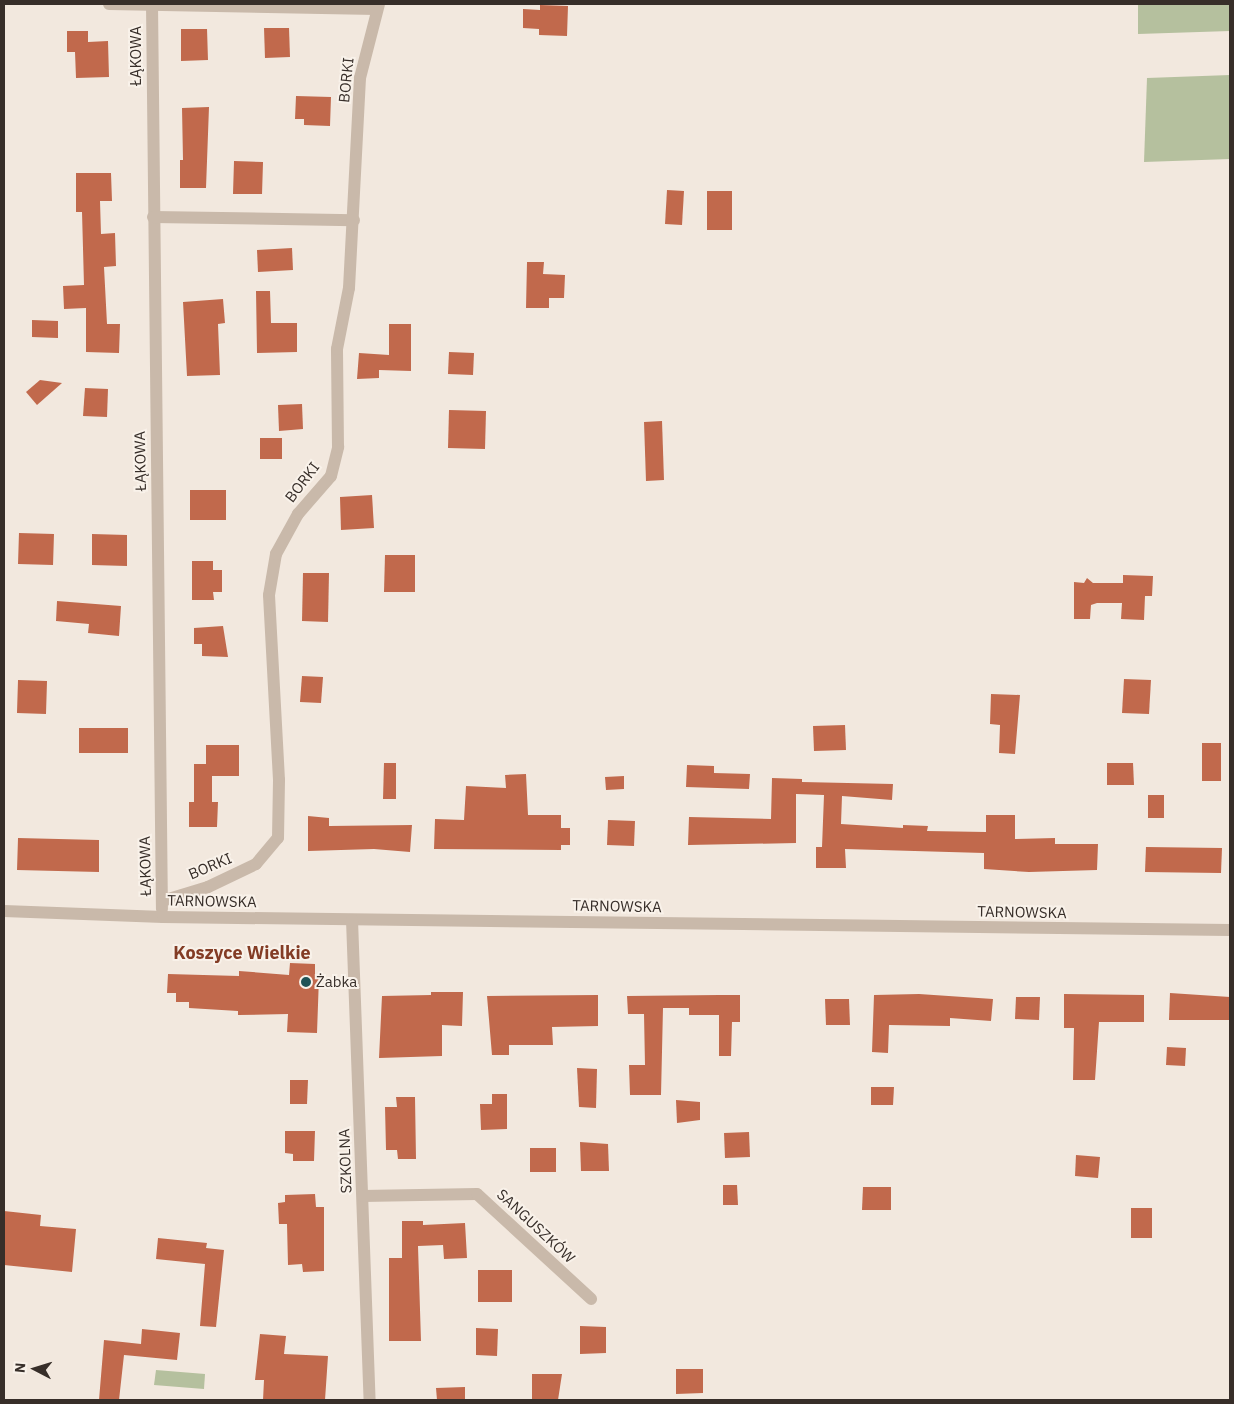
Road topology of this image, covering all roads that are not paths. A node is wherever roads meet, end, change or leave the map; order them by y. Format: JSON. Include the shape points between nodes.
{"nodes":[{"id":1,"x":109,"y":4,"type":"edge"},
{"id":2,"x":152,"y":4,"type":"edge"},
{"id":3,"x":378,"y":6,"type":"edge"},
{"id":4,"x":153,"y":217,"type":"junction"},
{"id":5,"x":354,"y":220,"type":"junction"},
{"id":6,"x":162,"y":901,"type":"junction"},
{"id":7,"x":4,"y":911,"type":"edge"},
{"id":8,"x":163,"y":917,"type":"junction"},
{"id":9,"x":352,"y":920,"type":"junction"},
{"id":10,"x":1230,"y":930,"type":"edge"},
{"id":11,"x":363,"y":1196,"type":"junction"},
{"id":12,"x":591,"y":1299,"type":"dead end"},
{"id":13,"x":370,"y":1400,"type":"edge"}],
"edges":[{"from":1,"to":2,"type":"street"},
{"from":2,"to":3,"type":"street"},
{"from":2,"to":4,"type":"street","name":"ŁĄKOWA"},
{"from":3,"to":5,"type":"street","name":"BORKI","via":[[360,78]]},
{"from":4,"to":5,"type":"street"},
{"from":4,"to":6,"type":"street","name":"ŁĄKOWA"},
{"from":5,"to":6,"type":"street","name":"BORKI","via":[[349,288],[337,349],[338,447],[331,476],[298,514],[276,554],[269,596],[279,780],[278,838],[256,864],[208,887]]},
{"from":6,"to":8,"type":"street","name":"ŁĄKOWA"},
{"from":7,"to":8,"type":"street","name":"TARNOWSKA"},
{"from":8,"to":9,"type":"street","name":"TARNOWSKA"},
{"from":9,"to":10,"type":"street","name":"TARNOWSKA"},
{"from":9,"to":11,"type":"street","name":"SZKOLNA"},
{"from":11,"to":12,"type":"street","name":"SANGUSZKÓW","via":[[477,1194]]},
{"from":11,"to":13,"type":"street","name":"SZKOLNA"}]}
